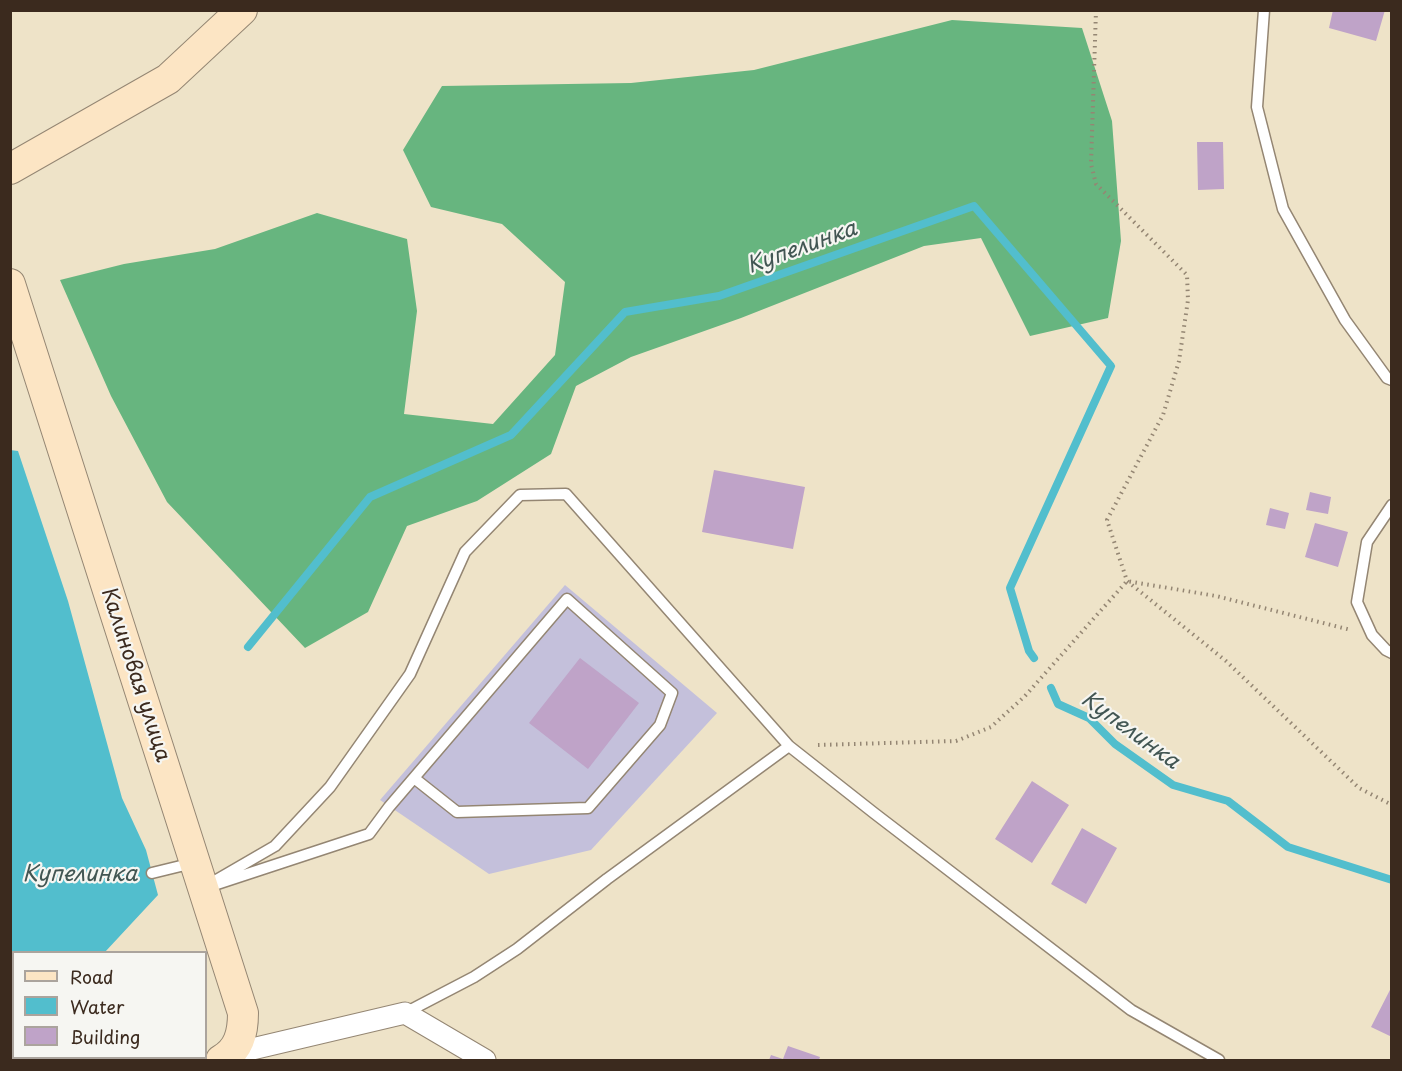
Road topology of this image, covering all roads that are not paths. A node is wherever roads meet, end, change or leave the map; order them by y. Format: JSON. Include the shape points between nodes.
{"nodes":[{"id":1,"x":242,"y":10,"type":"edge"},
{"id":2,"x":1264,"y":10,"type":"edge"},
{"id":3,"x":10,"y":169,"type":"edge"},
{"id":4,"x":10,"y":284,"type":"edge"},
{"id":5,"x":1392,"y":380,"type":"edge"},
{"id":6,"x":1392,"y":505,"type":"edge"},
{"id":7,"x":1392,"y":653,"type":"edge"},
{"id":8,"x":789,"y":746,"type":"junction"},
{"id":9,"x":414,"y":778,"type":"junction"},
{"id":10,"x":152,"y":873,"type":"dead end"},
{"id":11,"x":199,"y":875,"type":"junction"},
{"id":12,"x":405,"y":1013,"type":"junction"},
{"id":13,"x":230,"y":1058,"type":"edge"},
{"id":14,"x":485,"y":1060,"type":"edge"},
{"id":15,"x":1219,"y":1060,"type":"edge"}],
"edges":[{"from":1,"to":3,"type":"street","via":[[168,80]]},
{"from":2,"to":5,"type":"lane","via":[[1257,106],[1283,209],[1344,320]]},
{"from":4,"to":11,"type":"street","name":"Калиновая улица"},
{"from":6,"to":7,"type":"lane","via":[[1367,542],[1357,602],[1372,635]]},
{"from":8,"to":11,"type":"lane","via":[[566,494],[520,495],[465,552],[410,674],[330,787],[275,846]]},
{"from":8,"to":12,"type":"lane","via":[[517,949]]},
{"from":8,"to":15,"type":"lane","via":[[1131,1010]]},
{"from":9,"to":9,"type":"lane","via":[[567,599],[672,693],[660,725],[588,808],[457,812]]},
{"from":9,"to":11,"type":"lane","via":[[369,834]]},
{"from":10,"to":11,"type":"lane"},
{"from":11,"to":13,"type":"street","name":"Калиновая улица","via":[[243,1012],[243,1031]]},
{"from":12,"to":13,"type":"street"},
{"from":12,"to":14,"type":"street"}]}
